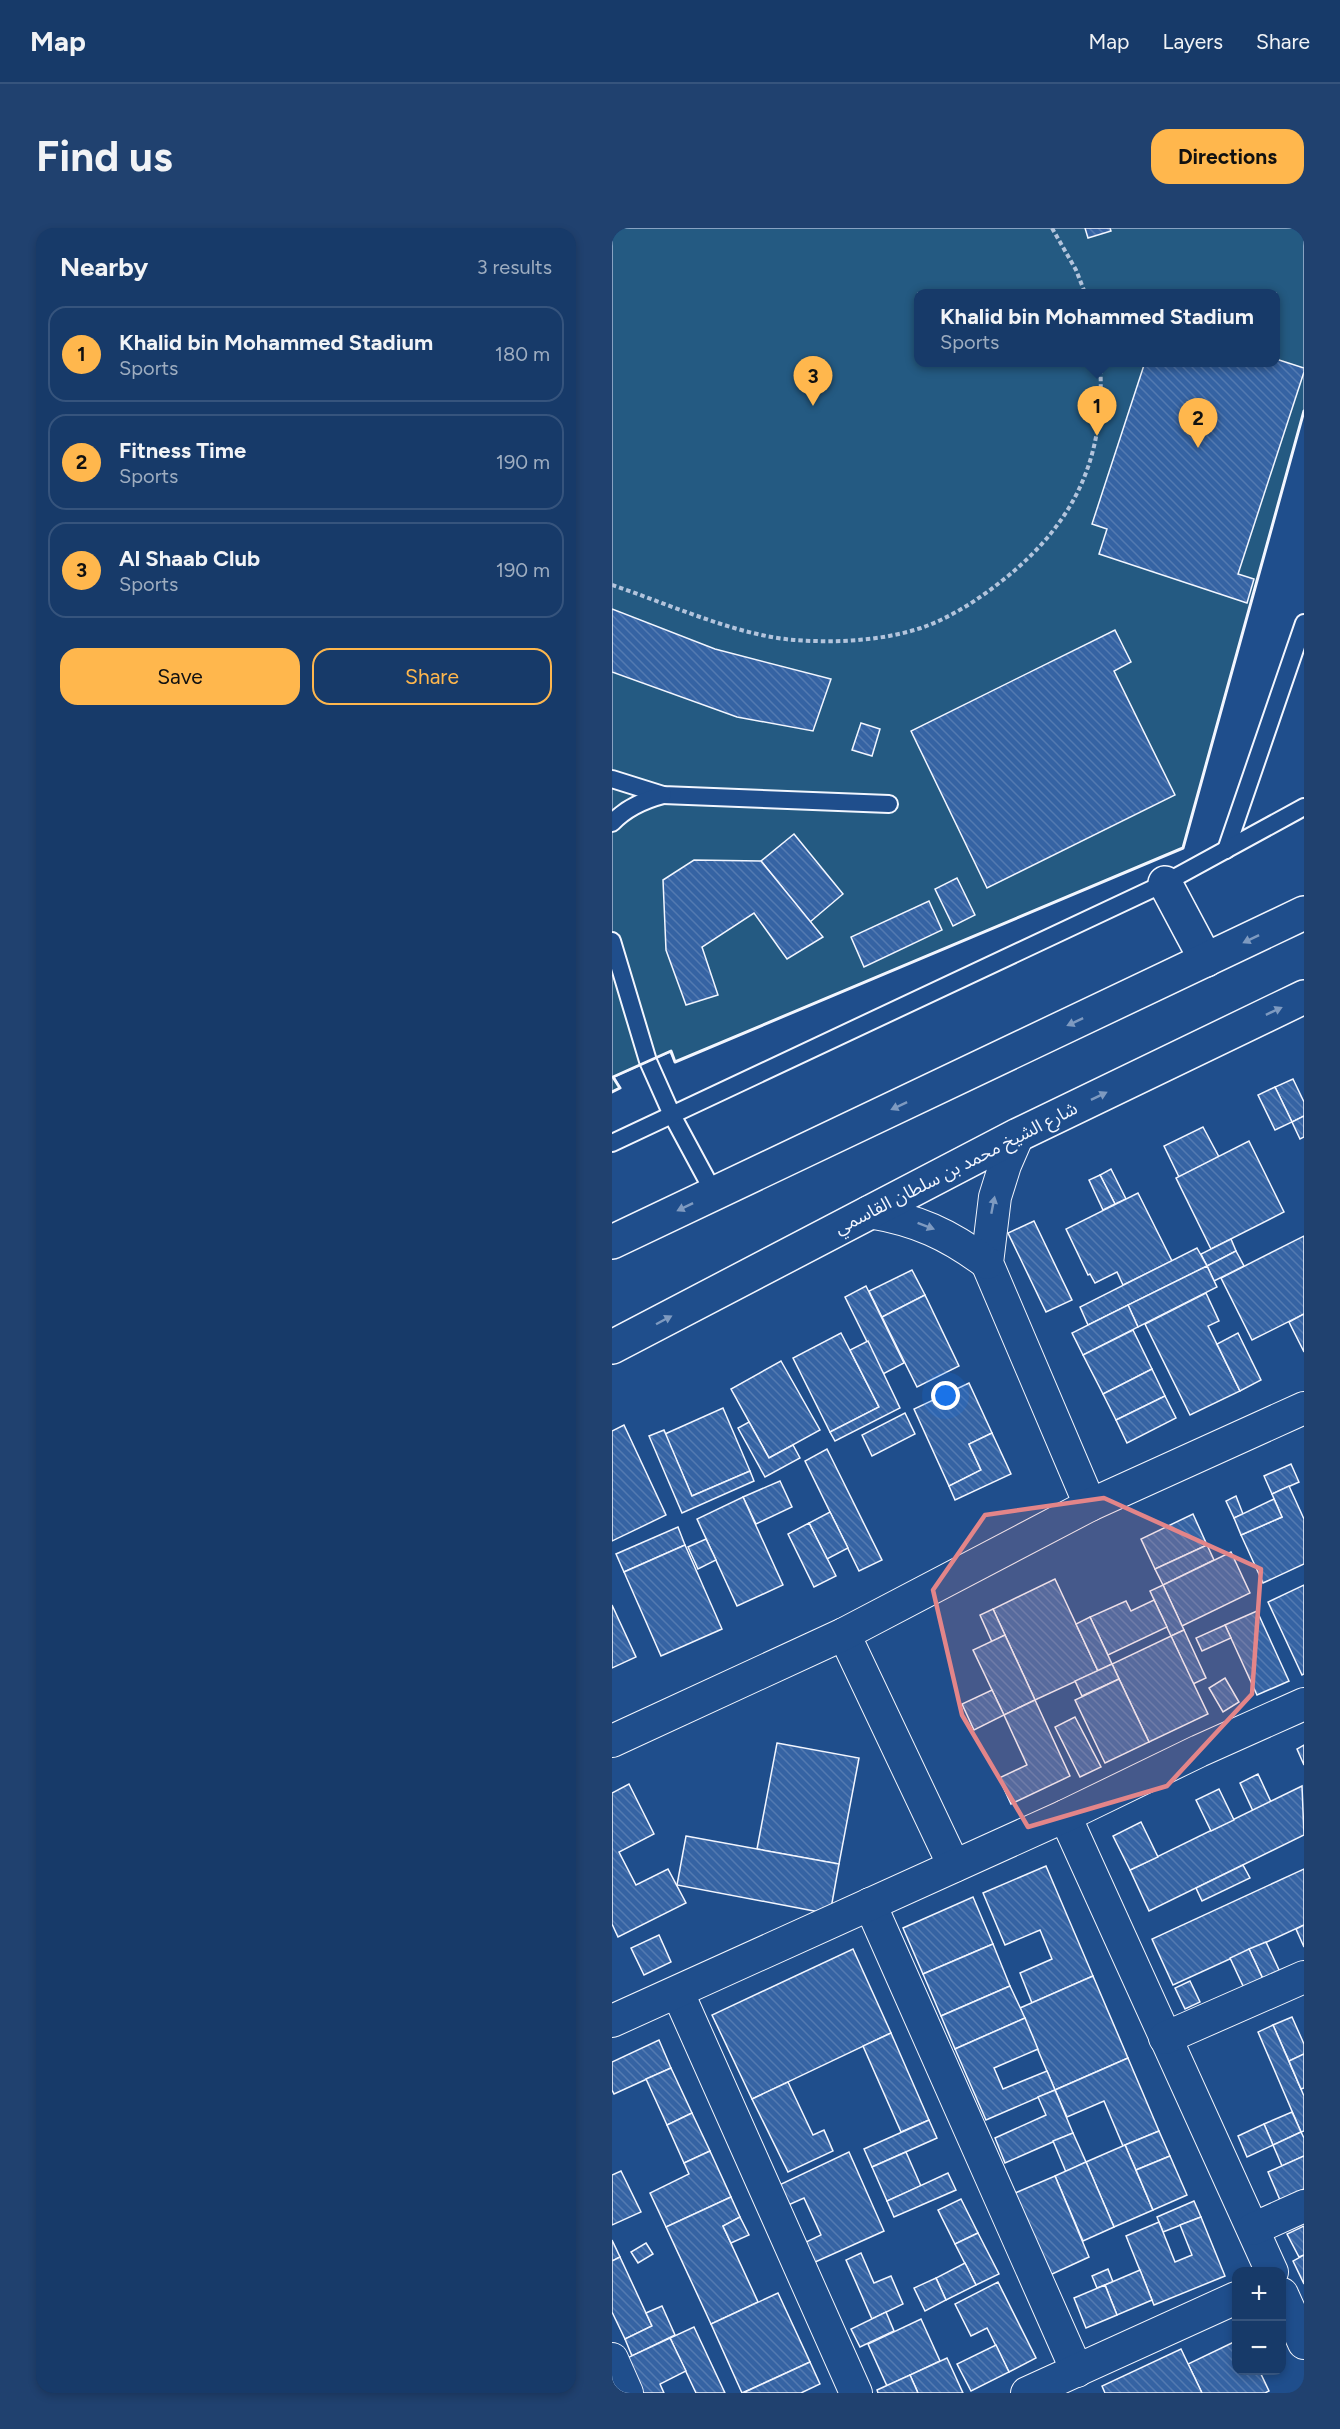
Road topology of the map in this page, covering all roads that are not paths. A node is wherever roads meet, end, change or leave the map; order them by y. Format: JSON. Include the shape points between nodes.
{"nodes":[{"id":1,"x":1304,"y":623,"type":"edge"},
{"id":2,"x":612,"y":779,"type":"edge"},
{"id":3,"x":663,"y":795,"type":"junction"},
{"id":4,"x":889,"y":804,"type":"dead end"},
{"id":5,"x":1304,"y":807,"type":"edge"},
{"id":6,"x":612,"y":823,"type":"edge"},
{"id":7,"x":1226,"y":849,"type":"junction"},
{"id":8,"x":1165,"y":883,"type":"junction"},
{"id":9,"x":1304,"y":913,"type":"edge"},
{"id":10,"x":612,"y":941,"type":"edge"},
{"id":11,"x":1206,"y":960,"type":"junction"},
{"id":12,"x":1304,"y":997,"type":"edge"},
{"id":13,"x":672,"y":1115,"type":"junction"},
{"id":14,"x":1018,"y":1135,"type":"junction"},
{"id":15,"x":612,"y":1143,"type":"edge"},
{"id":16,"x":714,"y":1193,"type":"junction"},
{"id":17,"x":869,"y":1212,"type":"junction"},
{"id":18,"x":612,"y":1242,"type":"edge"},
{"id":19,"x":987,"y":1263,"type":"junction"},
{"id":20,"x":612,"y":1347,"type":"edge"},
{"id":21,"x":1304,"y":1408,"type":"edge"},
{"id":22,"x":1090,"y":1505,"type":"junction"},
{"id":23,"x":844,"y":1634,"type":"junction"},
{"id":24,"x":1304,"y":1704,"type":"edge"},
{"id":25,"x":612,"y":1741,"type":"edge"},
{"id":26,"x":1065,"y":1816,"type":"junction"},
{"id":27,"x":954,"y":1866,"type":"junction"},
{"id":28,"x":870,"y":1904,"type":"junction"},
{"id":29,"x":1304,"y":1977,"type":"edge"},
{"id":30,"x":678,"y":1993,"type":"junction"},
{"id":31,"x":614,"y":2014,"type":"edge"},
{"id":32,"x":1165,"y":2038,"type":"junction"},
{"id":33,"x":1304,"y":2206,"type":"edge"},
{"id":34,"x":1253,"y":2229,"type":"junction"},
{"id":35,"x":1270,"y":2267,"type":"edge"},
{"id":36,"x":1232,"y":2300,"type":"edge"},
{"id":37,"x":1286,"y":2305,"type":"edge"},
{"id":38,"x":1304,"y":2343,"type":"edge"},
{"id":39,"x":612,"y":2359,"type":"edge"},
{"id":40,"x":1077,"y":2371,"type":"junction"},
{"id":41,"x":627,"y":2393,"type":"edge"},
{"id":42,"x":856,"y":2393,"type":"edge"},
{"id":43,"x":1027,"y":2393,"type":"edge"}],
"edges":[{"from":1,"to":7,"type":"lane"},
{"from":2,"to":3,"type":"lane"},
{"from":3,"to":4,"type":"lane"},
{"from":3,"to":6,"type":"lane","via":[[631,808]]},
{"from":5,"to":7,"type":"lane"},
{"from":7,"to":8,"type":"lane"},
{"from":8,"to":11,"type":"main road"},
{"from":8,"to":13,"type":"lane"},
{"from":9,"to":11,"type":"main road","one_way":true},
{"from":10,"to":13,"type":"lane","via":[[646,1055]]},
{"from":11,"to":16,"type":"main road","one_way":true},
{"from":14,"to":12,"type":"main road","name":"شارع الشيخ محمد بن سلطان القاسمي","one_way":true},
{"from":13,"to":15,"type":"lane"},
{"from":13,"to":16,"type":"lane"},
{"from":14,"to":17,"type":"main road","name":"شارع الشيخ محمد بن سلطان القاسمي"},
{"from":19,"to":14,"type":"street","one_way":true,"via":[[994,1197]]},
{"from":16,"to":18,"type":"main road","one_way":true},
{"from":17,"to":19,"type":"street","one_way":true,"via":[[932,1228]]},
{"from":20,"to":17,"type":"main road","name":"شارع الشيخ محمد بن سلطان القاسمي","one_way":true},
{"from":19,"to":22,"type":"street"},
{"from":21,"to":22,"type":"street"},
{"from":22,"to":23,"type":"street"},
{"from":23,"to":25,"type":"street"},
{"from":23,"to":27,"type":"street"},
{"from":24,"to":26,"type":"street"},
{"from":26,"to":27,"type":"street"},
{"from":26,"to":32,"type":"street"},
{"from":27,"to":28,"type":"street"},
{"from":28,"to":30,"type":"street"},
{"from":28,"to":40,"type":"street"},
{"from":29,"to":32,"type":"street"},
{"from":30,"to":31,"type":"street"},
{"from":30,"to":42,"type":"street"},
{"from":32,"to":34,"type":"street"},
{"from":33,"to":34,"type":"street"},
{"from":34,"to":35,"type":"street"},
{"from":36,"to":40,"type":"street"},
{"from":37,"to":38,"type":"street"},
{"from":39,"to":41,"type":"street"},
{"from":40,"to":43,"type":"street"}]}
